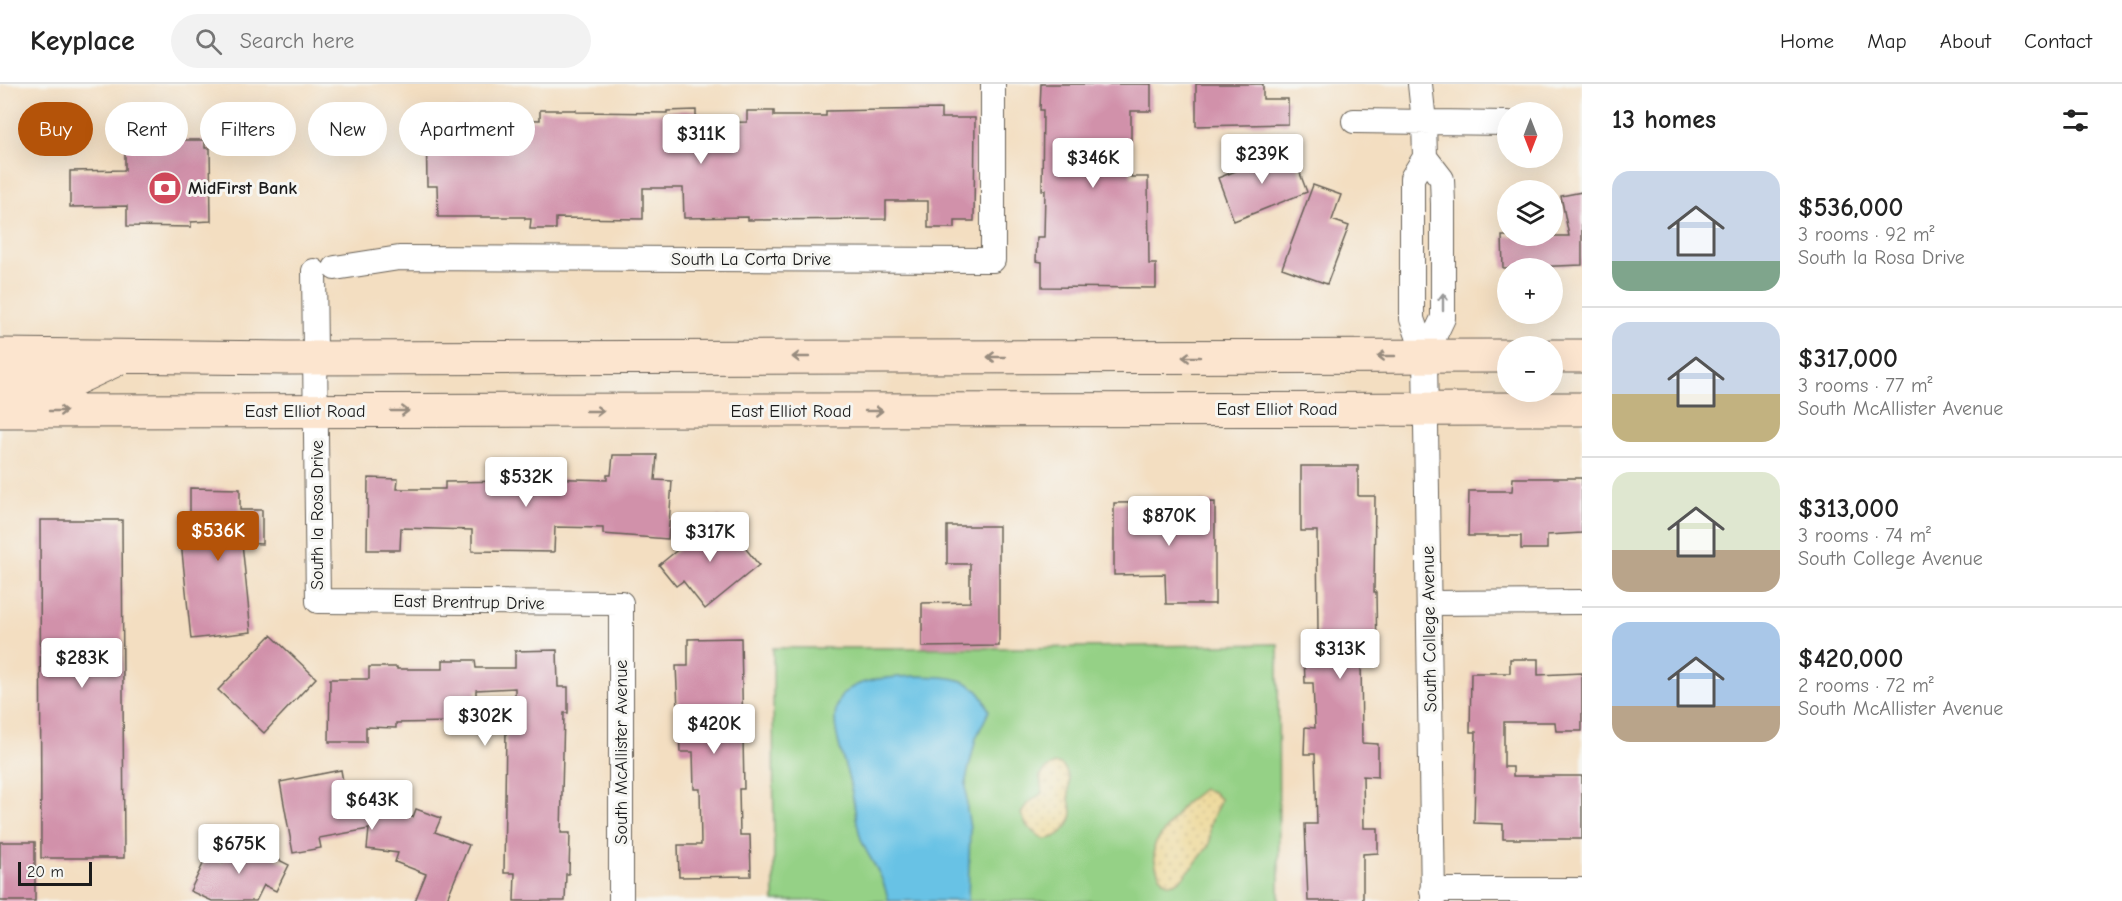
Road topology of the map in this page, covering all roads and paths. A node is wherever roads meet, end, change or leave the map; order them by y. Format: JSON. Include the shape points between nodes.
{"nodes":[{"id":1,"x":993,"y":84,"type":"edge"},
{"id":2,"x":1420,"y":84,"type":"edge"},
{"id":3,"x":1354,"y":121,"type":"dead end"},
{"id":4,"x":1424,"y":122,"type":"junction"},
{"id":5,"x":1497,"y":123,"type":"edge"},
{"id":6,"x":1425,"y":157,"type":"junction"},
{"id":7,"x":1412,"y":231,"type":"junction"},
{"id":8,"x":1443,"y":231,"type":"junction"},
{"id":9,"x":324,"y":270,"type":"joint"},
{"id":10,"x":0,"y":355,"type":"edge"},
{"id":11,"x":1425,"y":356,"type":"junction"},
{"id":12,"x":1497,"y":356,"type":"edge"},
{"id":13,"x":1563,"y":356,"type":"edge"},
{"id":14,"x":1582,"y":356,"type":"edge"},
{"id":15,"x":123,"y":357,"type":"junction"},
{"id":16,"x":1142,"y":357,"type":"junction"},
{"id":17,"x":316,"y":358,"type":"junction"},
{"id":18,"x":0,"y":383,"type":"edge"},
{"id":19,"x":1426,"y":408,"type":"junction"},
{"id":20,"x":1582,"y":408,"type":"edge"},
{"id":21,"x":1142,"y":409,"type":"junction"},
{"id":22,"x":0,"y":411,"type":"edge"},
{"id":23,"x":317,"y":411,"type":"junction"},
{"id":24,"x":318,"y":601,"type":"joint"},
{"id":25,"x":1582,"y":602,"type":"edge"},
{"id":26,"x":621,"y":603,"type":"joint"},
{"id":27,"x":1429,"y":603,"type":"junction"},
{"id":28,"x":1582,"y":890,"type":"edge"},
{"id":29,"x":1432,"y":896,"type":"edge"},
{"id":30,"x":621,"y":901,"type":"edge"}],
"edges":[{"from":1,"to":9,"type":"street","name":"South La Corta Drive","via":[[993,260],[399,258]]},
{"from":2,"to":4,"type":"street","name":"South College Avenue"},
{"from":3,"to":4,"type":"street"},
{"from":4,"to":5,"type":"street"},
{"from":4,"to":6,"type":"street","name":"South College Avenue"},
{"from":6,"to":7,"type":"street","name":"South College Avenue","via":[[1412,178]]},
{"from":6,"to":8,"type":"street","name":"South College Avenue","via":[[1442,179]]},
{"from":7,"to":8,"type":"street"},
{"from":7,"to":11,"type":"street","name":"South College Avenue","via":[[1412,319]]},
{"from":11,"to":8,"type":"street","name":"South College Avenue","one_way":true,"via":[[1443,318]]},
{"from":9,"to":17,"type":"street","name":"South la Rosa Drive"},
{"from":10,"to":15,"type":"main road"},
{"from":11,"to":12,"type":"main road"},
{"from":11,"to":16,"type":"main road","one_way":true},
{"from":11,"to":19,"type":"street","name":"South College Avenue"},
{"from":13,"to":14,"type":"main road"},
{"from":15,"to":17,"type":"main road"},
{"from":15,"to":18,"type":"main road","via":[[68,382]]},
{"from":16,"to":17,"type":"main road","one_way":true},
{"from":16,"to":21,"type":"main road"},
{"from":17,"to":23,"type":"street","name":"South la Rosa Drive"},
{"from":19,"to":20,"type":"main road","name":"East Elliot Road"},
{"from":19,"to":21,"type":"main road","name":"East Elliot Road"},
{"from":19,"to":27,"type":"street","name":"South College Avenue"},
{"from":23,"to":21,"type":"main road","name":"East Elliot Road","one_way":true},
{"from":22,"to":23,"type":"main road","name":"East Elliot Road","one_way":true},
{"from":23,"to":24,"type":"street","name":"South la Rosa Drive"},
{"from":24,"to":26,"type":"street","name":"East Brentrup Drive"},
{"from":25,"to":27,"type":"street"},
{"from":26,"to":30,"type":"street","name":"South McAllister Avenue"},
{"from":27,"to":29,"type":"street","name":"South College Avenue"},
{"from":28,"to":29,"type":"street"}]}
